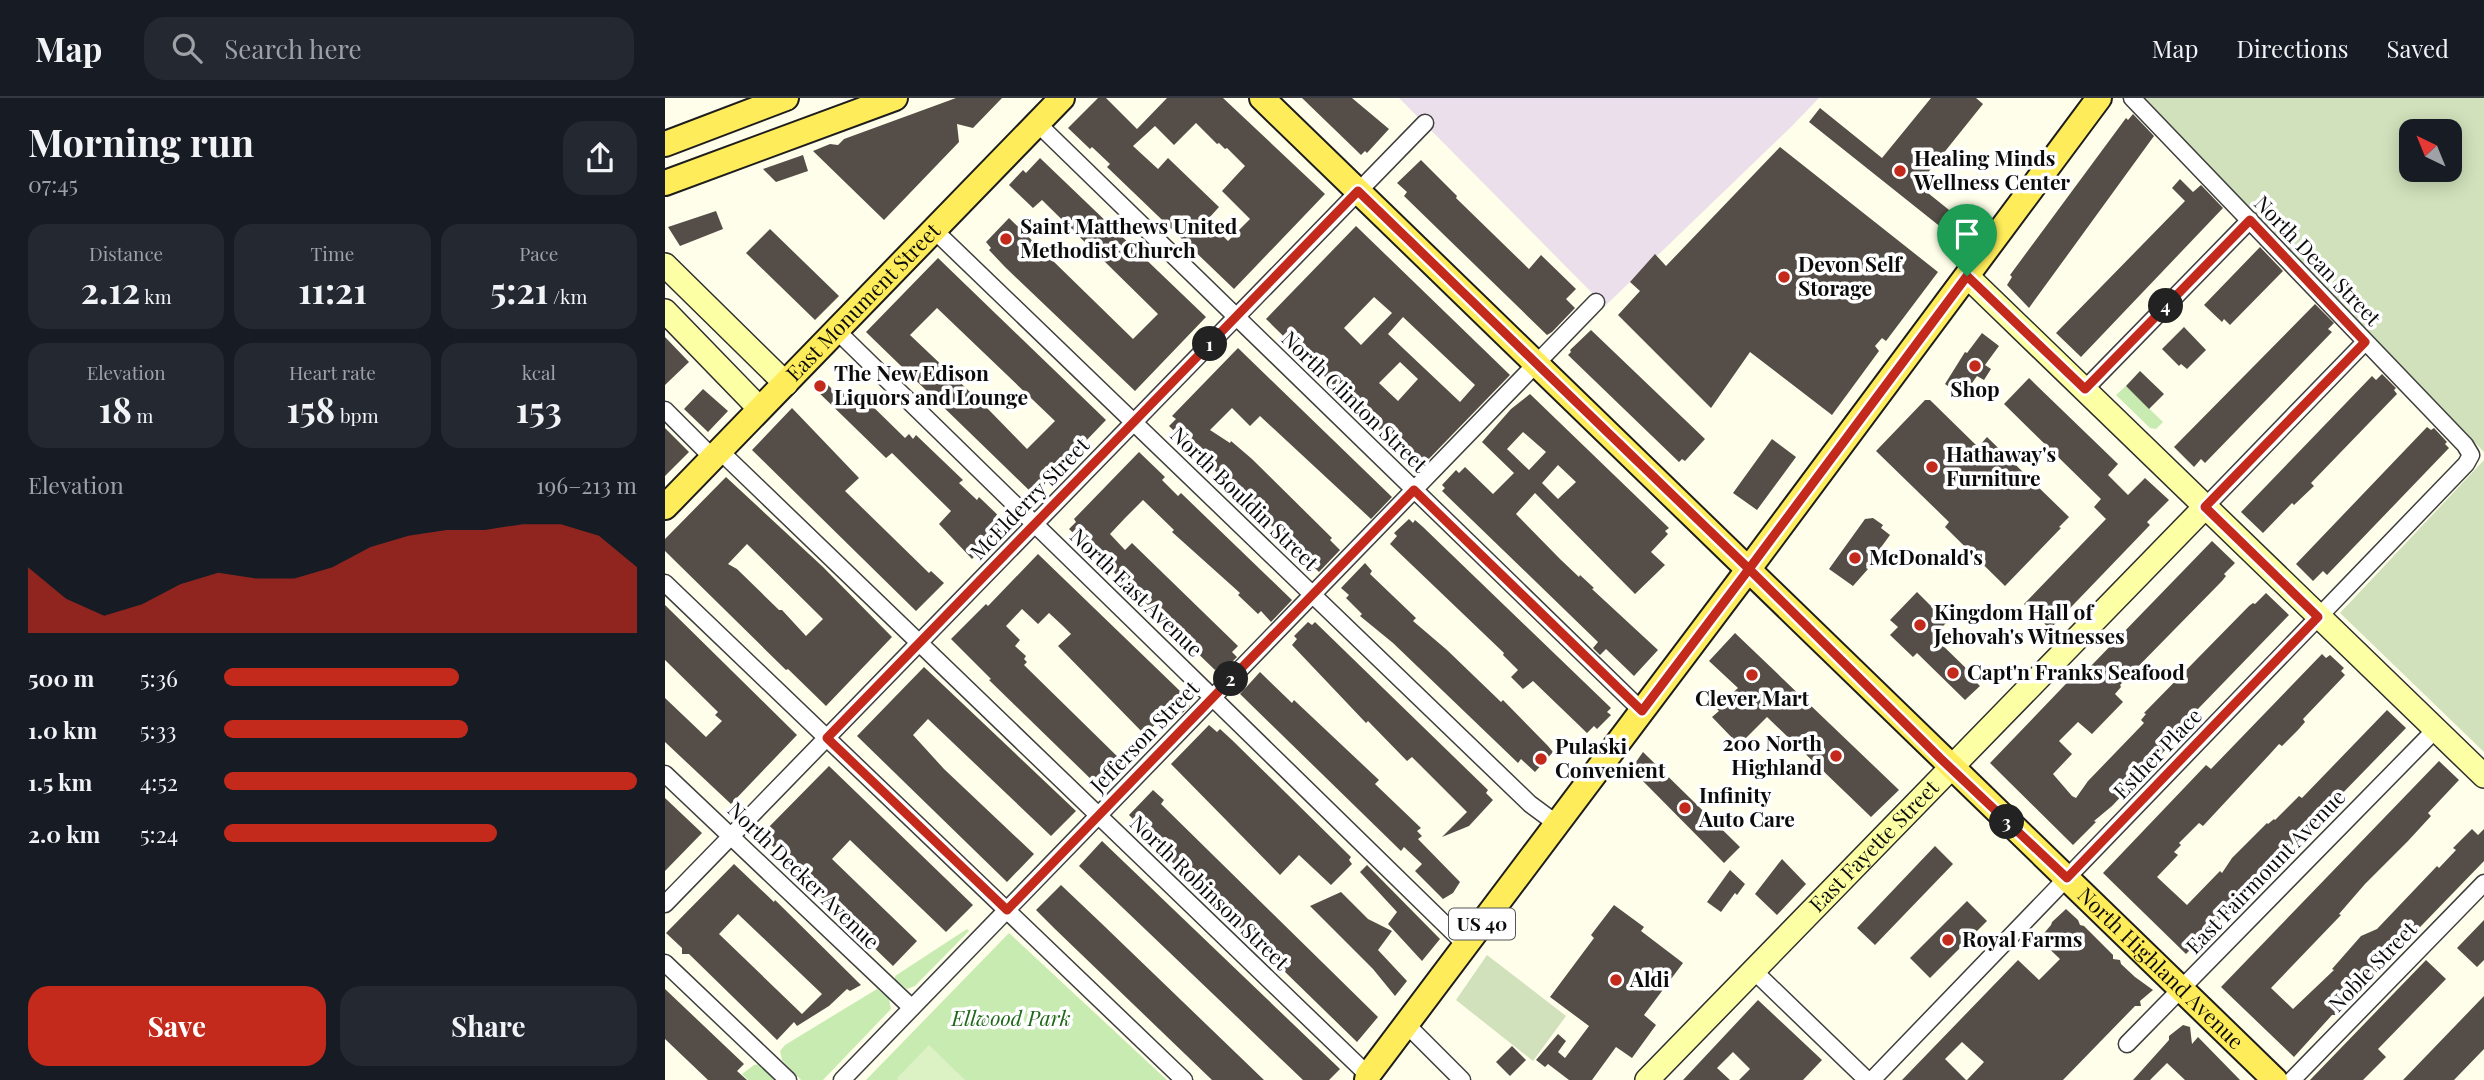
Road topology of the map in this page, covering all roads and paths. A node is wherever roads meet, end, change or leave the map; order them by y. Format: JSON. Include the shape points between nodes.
{"nodes":[{"id":1,"x":786,"y":98,"type":"edge"},
{"id":2,"x":895,"y":98,"type":"edge"},
{"id":3,"x":1062,"y":98,"type":"edge"},
{"id":4,"x":1262,"y":98,"type":"edge"},
{"id":5,"x":2099,"y":98,"type":"edge"},
{"id":6,"x":2131,"y":98,"type":"edge"},
{"id":7,"x":1037,"y":123,"type":"junction"},
{"id":8,"x":1425,"y":123,"type":"dead end"},
{"id":9,"x":665,"y":144,"type":"edge"},
{"id":10,"x":665,"y":183,"type":"edge"},
{"id":11,"x":1358,"y":191,"type":"junction"},
{"id":12,"x":2250,"y":220,"type":"junction"},
{"id":13,"x":934,"y":230,"type":"junction"},
{"id":14,"x":665,"y":265,"type":"edge"},
{"id":15,"x":1967,"y":276,"type":"junction"},
{"id":16,"x":1596,"y":302,"type":"dead end"},
{"id":17,"x":665,"y":312,"type":"edge"},
{"id":18,"x":1236,"y":317,"type":"junction"},
{"id":19,"x":836,"y":330,"type":"junction"},
{"id":20,"x":2365,"y":342,"type":"junction"},
{"id":21,"x":1536,"y":363,"type":"junction"},
{"id":22,"x":786,"y":384,"type":"junction"},
{"id":23,"x":2085,"y":389,"type":"junction"},
{"id":24,"x":760,"y":409,"type":"junction"},
{"id":25,"x":665,"y":411,"type":"edge"},
{"id":26,"x":1134,"y":422,"type":"junction"},
{"id":27,"x":716,"y":454,"type":"junction"},
{"id":28,"x":2471,"y":455,"type":"joint"},
{"id":29,"x":1414,"y":490,"type":"junction"},
{"id":30,"x":665,"y":507,"type":"edge"},
{"id":31,"x":2205,"y":507,"type":"junction"},
{"id":32,"x":1034,"y":525,"type":"junction"},
{"id":33,"x":1749,"y":569,"type":"junction"},
{"id":34,"x":665,"y":583,"type":"edge"},
{"id":35,"x":1313,"y":594,"type":"junction"},
{"id":36,"x":2318,"y":617,"type":"junction"},
{"id":37,"x":920,"y":642,"type":"junction"},
{"id":38,"x":1213,"y":697,"type":"junction"},
{"id":39,"x":1642,"y":711,"type":"junction"},
{"id":40,"x":2436,"y":729,"type":"junction"},
{"id":41,"x":827,"y":738,"type":"junction"},
{"id":42,"x":1951,"y":768,"type":"junction"},
{"id":43,"x":665,"y":774,"type":"edge"},
{"id":44,"x":2484,"y":776,"type":"edge"},
{"id":45,"x":1098,"y":816,"type":"junction"},
{"id":46,"x":1557,"y":824,"type":"junction"},
{"id":47,"x":732,"y":835,"type":"junction"},
{"id":48,"x":2067,"y":878,"type":"junction"},
{"id":49,"x":2484,"y":883,"type":"edge"},
{"id":50,"x":665,"y":904,"type":"edge"},
{"id":51,"x":1007,"y":910,"type":"junction"},
{"id":52,"x":1466,"y":945,"type":"junction"},
{"id":53,"x":665,"y":963,"type":"edge"},
{"id":54,"x":1754,"y":971,"type":"junction"},
{"id":55,"x":2180,"y":989,"type":"junction"},
{"id":56,"x":912,"y":1008,"type":"junction"},
{"id":57,"x":1406,"y":1024,"type":"junction"},
{"id":58,"x":2127,"y":1044,"type":"dead end"},
{"id":59,"x":1364,"y":1078,"type":"edge"},
{"id":60,"x":788,"y":1080,"type":"edge"},
{"id":61,"x":842,"y":1080,"type":"edge"},
{"id":62,"x":1184,"y":1080,"type":"edge"},
{"id":63,"x":1462,"y":1080,"type":"edge"},
{"id":64,"x":1647,"y":1080,"type":"edge"},
{"id":65,"x":1870,"y":1080,"type":"edge"},
{"id":66,"x":2275,"y":1080,"type":"edge"},
{"id":67,"x":2292,"y":1080,"type":"edge"}],
"edges":[{"from":1,"to":9,"type":"main road"},
{"from":2,"to":10,"type":"main road"},
{"from":3,"to":7,"type":"main road","name":"East Monument Street"},
{"from":4,"to":11,"type":"main road","name":"North Highland Avenue"},
{"from":5,"to":15,"type":"main road","number":"US 40"},
{"from":6,"to":12,"type":"street","name":"North Dean Street"},
{"from":7,"to":13,"type":"main road","name":"East Monument Street"},
{"from":7,"to":18,"type":"street","name":"North Clinton Street"},
{"from":8,"to":11,"type":"street","name":"McElderry Street"},
{"from":11,"to":18,"type":"street","name":"McElderry Street"},
{"from":11,"to":21,"type":"main road","name":"North Highland Avenue"},
{"from":12,"to":20,"type":"street","name":"North Dean Street"},
{"from":12,"to":23,"type":"street"},
{"from":13,"to":19,"type":"main road","name":"East Monument Street"},
{"from":13,"to":26,"type":"street","name":"North Bouldin Street"},
{"from":14,"to":22,"type":"street"},
{"from":15,"to":23,"type":"street"},
{"from":15,"to":33,"type":"main road","number":"US 40"},
{"from":16,"to":21,"type":"street","name":"Jefferson Street"},
{"from":17,"to":24,"type":"street"},
{"from":18,"to":26,"type":"street","name":"McElderry Street"},
{"from":18,"to":29,"type":"street","name":"North Clinton Street"},
{"from":19,"to":22,"type":"main road","name":"East Monument Street"},
{"from":19,"to":32,"type":"street","name":"North East Avenue"},
{"from":20,"to":28,"type":"street","name":"North Dean Street"},
{"from":20,"to":31,"type":"street","name":"East Fayette Street"},
{"from":21,"to":29,"type":"street","name":"Jefferson Street"},
{"from":21,"to":33,"type":"main road","name":"North Highland Avenue"},
{"from":22,"to":24,"type":"main road","name":"East Monument Street"},
{"from":23,"to":31,"type":"street"},
{"from":24,"to":27,"type":"main road","name":"East Monument Street"},
{"from":25,"to":27,"type":"street","name":"North Robinson Street"},
{"from":26,"to":32,"type":"street","name":"McElderry Street"},
{"from":26,"to":35,"type":"street","name":"North Bouldin Street"},
{"from":27,"to":30,"type":"main road","name":"East Monument Street"},
{"from":27,"to":37,"type":"street","name":"North Robinson Street"},
{"from":28,"to":36,"type":"street","name":"Esther Place"},
{"from":29,"to":35,"type":"street","name":"Jefferson Street"},
{"from":29,"to":39,"type":"street","name":"North Clinton Street"},
{"from":31,"to":36,"type":"street"},
{"from":31,"to":42,"type":"street","name":"East Fayette Street"},
{"from":32,"to":37,"type":"street","name":"McElderry Street"},
{"from":32,"to":38,"type":"street","name":"North East Avenue"},
{"from":33,"to":39,"type":"main road","number":"US 40"},
{"from":33,"to":42,"type":"main road","name":"North Highland Avenue"},
{"from":34,"to":41,"type":"street"},
{"from":35,"to":38,"type":"street","name":"Jefferson Street"},
{"from":35,"to":46,"type":"street","name":"North Bouldin Street","via":[[1530,804]]},
{"from":36,"to":40,"type":"street"},
{"from":36,"to":48,"type":"street","name":"Esther Place"},
{"from":37,"to":41,"type":"street","name":"McElderry Street"},
{"from":37,"to":45,"type":"street","name":"North Robinson Street"},
{"from":38,"to":45,"type":"street","name":"Jefferson Street"},
{"from":38,"to":52,"type":"street","name":"North East Avenue"},
{"from":39,"to":46,"type":"main road","number":"US 40"},
{"from":40,"to":44,"type":"street"},
{"from":40,"to":55,"type":"street","name":"East Fairmount Avenue"},
{"from":41,"to":47,"type":"street","name":"McElderry Street"},
{"from":41,"to":51,"type":"street"},
{"from":42,"to":48,"type":"main road","name":"North Highland Avenue"},
{"from":42,"to":54,"type":"street","name":"East Fayette Street"},
{"from":43,"to":47,"type":"street","name":"North Decker Avenue"},
{"from":45,"to":51,"type":"street","name":"Jefferson Street"},
{"from":45,"to":59,"type":"street","name":"North Robinson Street"},
{"from":46,"to":52,"type":"main road","number":"US 40"},
{"from":47,"to":50,"type":"street","name":"McElderry Street"},
{"from":47,"to":56,"type":"street","name":"North Decker Avenue"},
{"from":48,"to":55,"type":"main road","name":"North Highland Avenue"},
{"from":48,"to":65,"type":"street","name":"Esther Place"},
{"from":49,"to":67,"type":"street","name":"Noble Street"},
{"from":51,"to":56,"type":"street","name":"Jefferson Street"},
{"from":51,"to":62,"type":"street"},
{"from":52,"to":57,"type":"main road","number":"US 40"},
{"from":53,"to":60,"type":"street"},
{"from":54,"to":64,"type":"street","name":"East Fayette Street"},
{"from":54,"to":65,"type":"street"},
{"from":55,"to":58,"type":"street","name":"East Fairmount Avenue"},
{"from":55,"to":66,"type":"main road","name":"North Highland Avenue"},
{"from":56,"to":61,"type":"street","name":"Jefferson Street"},
{"from":57,"to":59,"type":"main road","number":"US 40"},
{"from":57,"to":63,"type":"street"}]}
